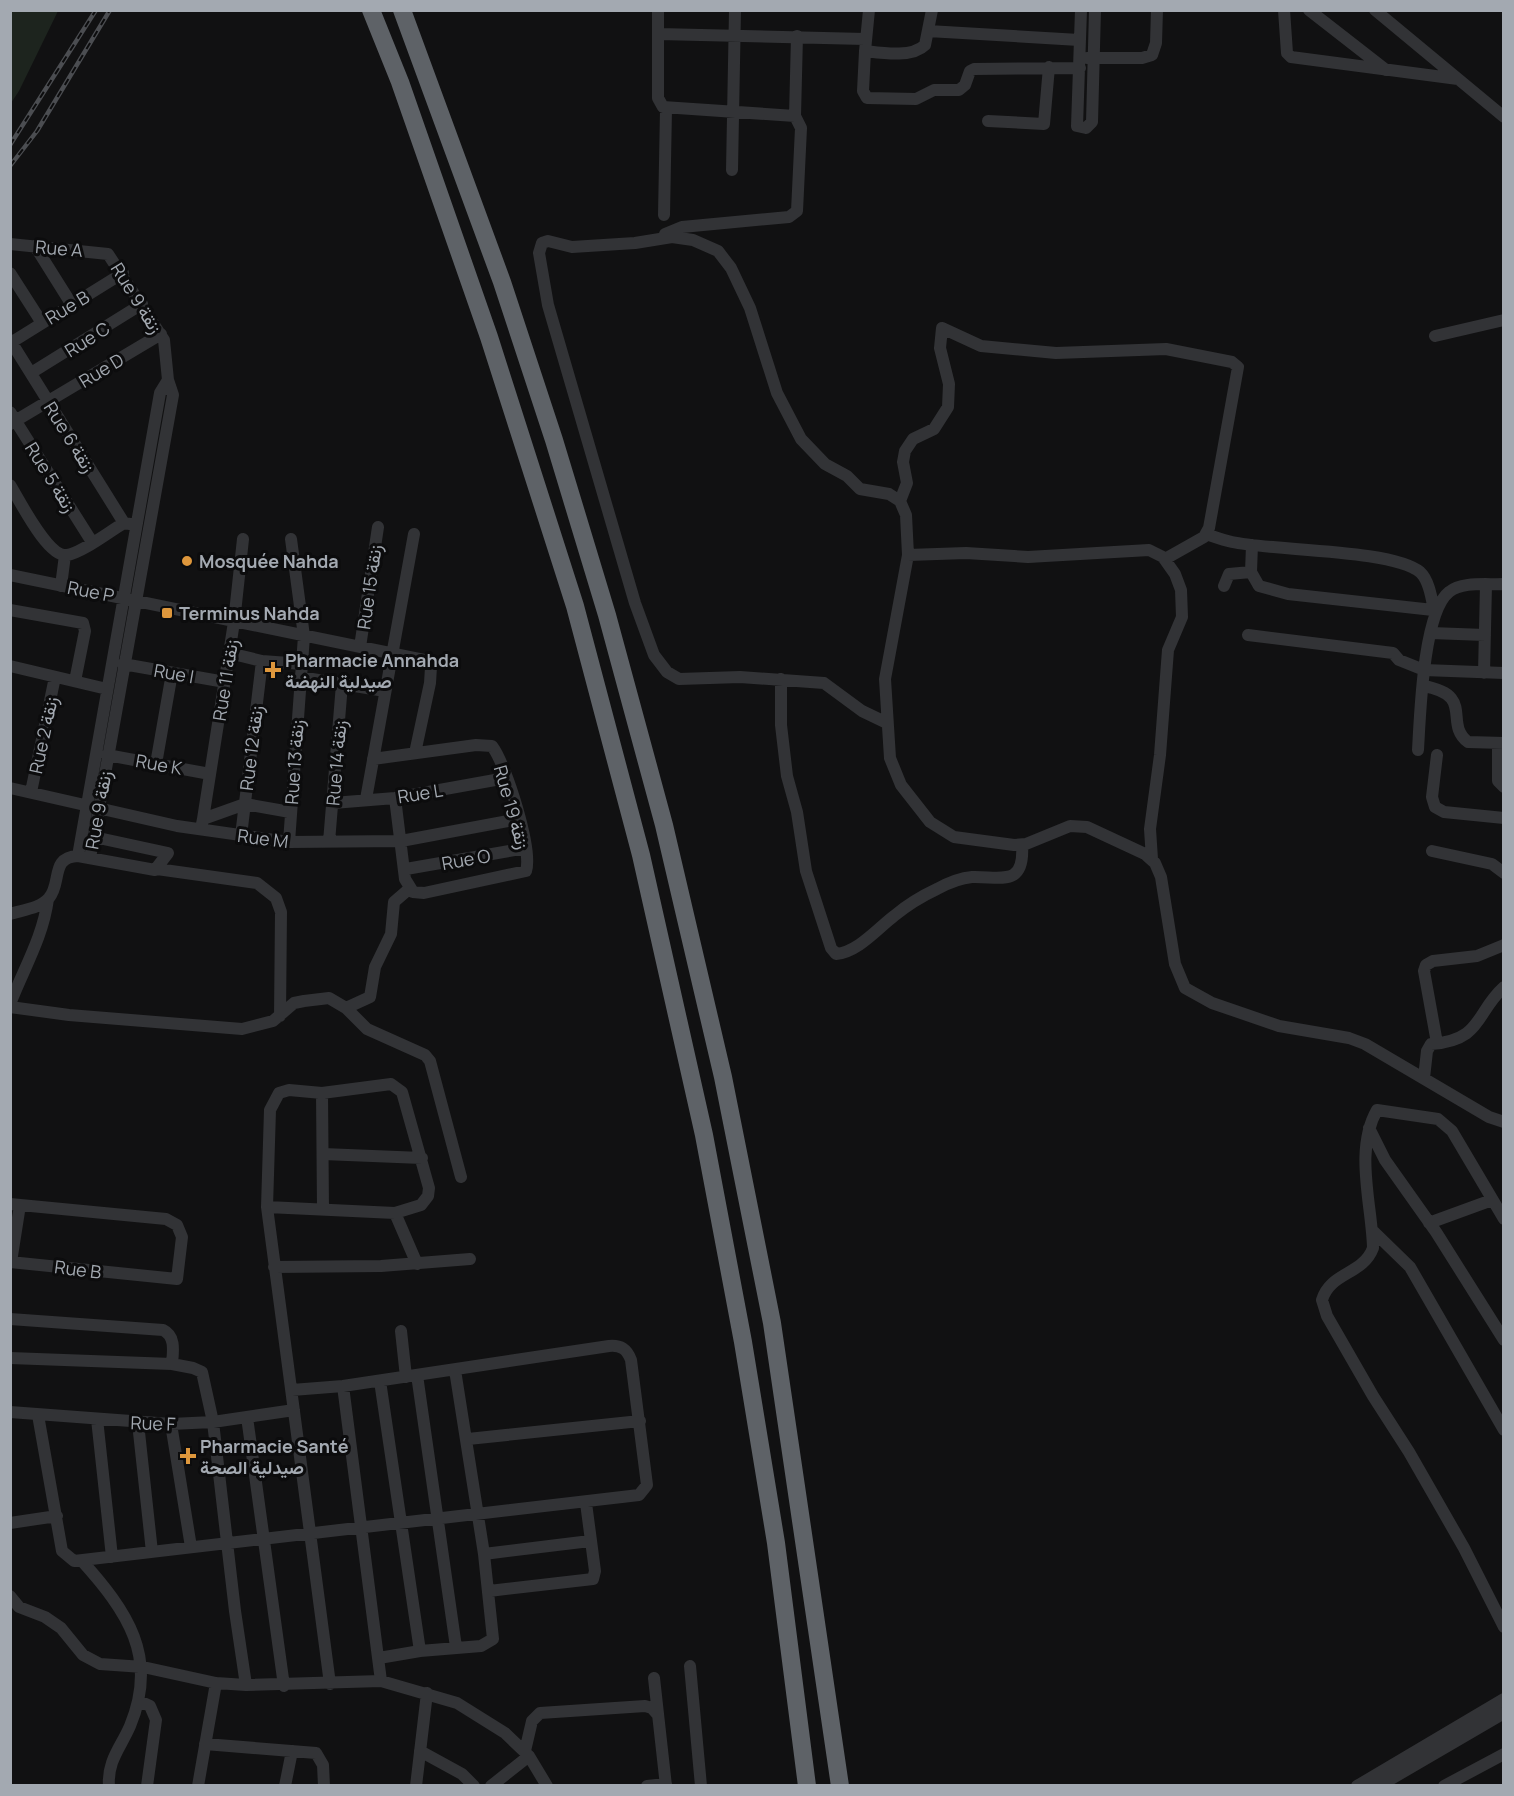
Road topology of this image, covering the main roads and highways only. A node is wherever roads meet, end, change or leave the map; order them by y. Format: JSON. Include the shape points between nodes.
{"nodes":[{"id":1,"x":371,"y":10,"type":"edge"},
{"id":2,"x":402,"y":10,"type":"edge"},
{"id":3,"x":840,"y":1784,"type":"edge"},
{"id":4,"x":807,"y":1785,"type":"edge"}],
"edges":[{"from":1,"to":4,"type":"highway","via":[[489,337],[575,606],[644,866],[704,1135],[743,1342],[776,1543]]},
{"from":2,"to":3,"type":"highway","via":[[502,282],[554,440],[664,825],[723,1077],[772,1323]]}]}
